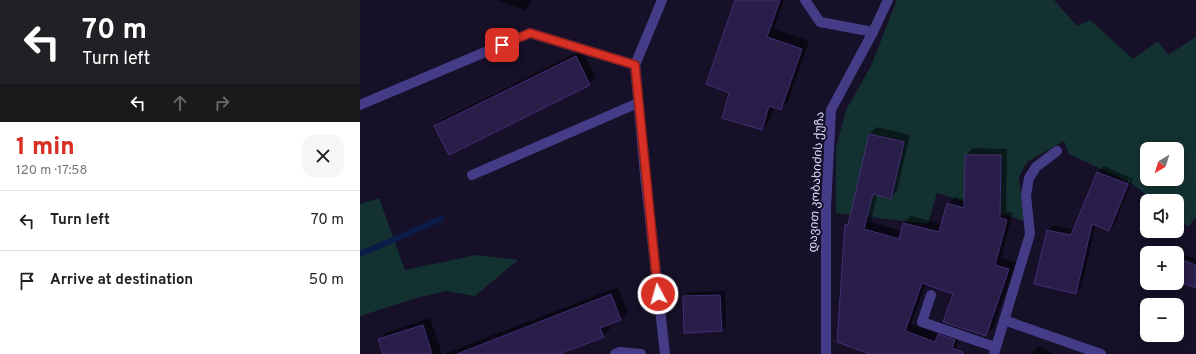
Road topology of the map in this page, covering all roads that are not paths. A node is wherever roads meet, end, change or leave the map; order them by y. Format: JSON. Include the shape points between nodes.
{"nodes":[{"id":1,"x":662,"y":0,"type":"edge"},
{"id":2,"x":805,"y":0,"type":"edge"},
{"id":3,"x":888,"y":0,"type":"edge"},
{"id":4,"x":873,"y":32,"type":"junction"},
{"id":5,"x":635,"y":65,"type":"junction"},
{"id":6,"x":638,"y":103,"type":"junction"},
{"id":7,"x":360,"y":105,"type":"edge"},
{"id":8,"x":1057,"y":152,"type":"dead end"},
{"id":9,"x":472,"y":175,"type":"dead end"},
{"id":10,"x":931,"y":295,"type":"dead end"},
{"id":11,"x":1004,"y":320,"type":"junction"},
{"id":12,"x":994,"y":351,"type":"edge"},
{"id":13,"x":615,"y":354,"type":"edge"},
{"id":14,"x":641,"y":354,"type":"edge"},
{"id":15,"x":665,"y":354,"type":"edge"},
{"id":16,"x":826,"y":354,"type":"edge"},
{"id":17,"x":1101,"y":354,"type":"edge"}],
"edges":[{"from":1,"to":5,"type":"street"},
{"from":2,"to":4,"type":"street","via":[[820,22]]},
{"from":3,"to":4,"type":"street","name":"დავით კობახიძის ქუჩა"},
{"from":4,"to":16,"type":"street","name":"დავით კობახიძის ქუჩა","via":[[831,110],[826,207]]},
{"from":5,"to":6,"type":"street"},
{"from":5,"to":7,"type":"street","via":[[530,33]]},
{"from":6,"to":9,"type":"street"},
{"from":6,"to":15,"type":"street"},
{"from":8,"to":11,"type":"street","via":[[1036,167],[1029,178],[1026,195],[1030,234]]},
{"from":10,"to":12,"type":"street","via":[[922,322]]},
{"from":11,"to":12,"type":"street"},
{"from":11,"to":17,"type":"street"},
{"from":13,"to":14,"type":"street"}]}
